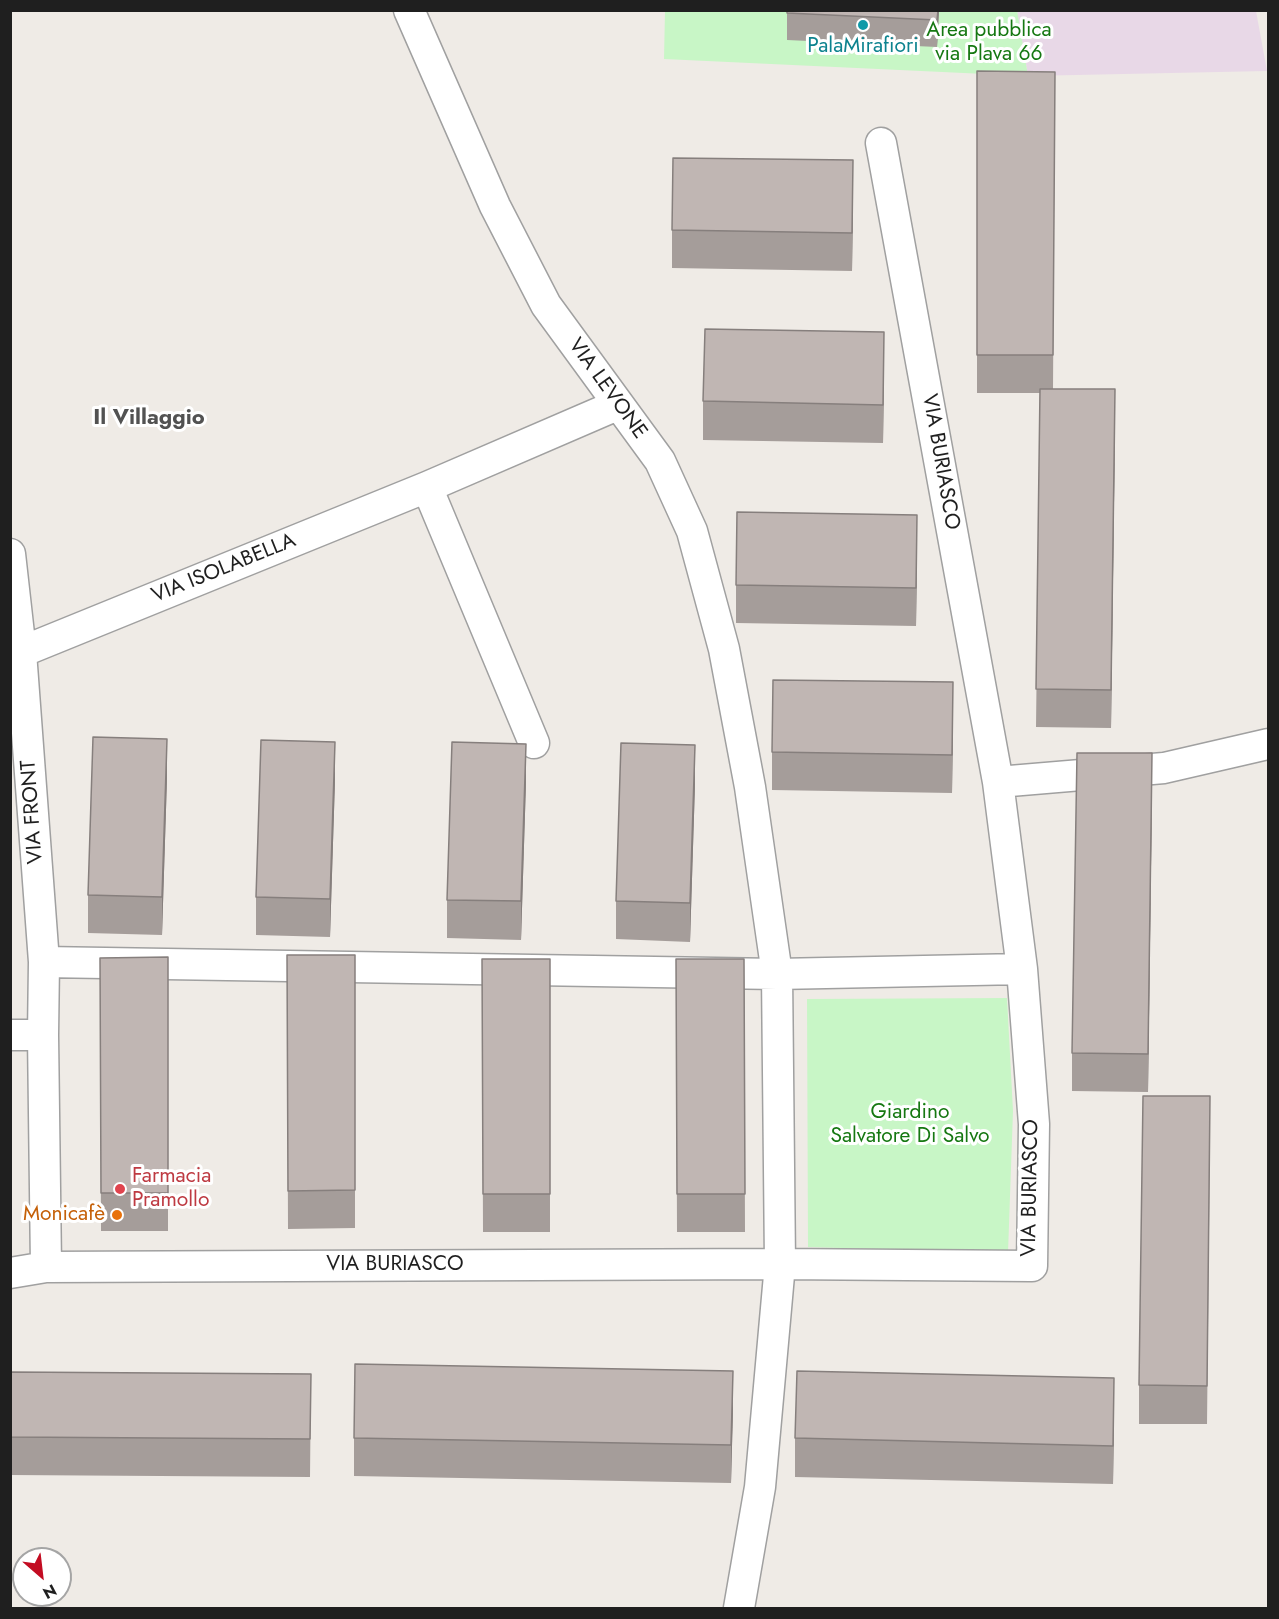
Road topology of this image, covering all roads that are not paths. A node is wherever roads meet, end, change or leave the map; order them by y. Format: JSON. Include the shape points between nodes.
{"nodes":[{"id":1,"x":409,"y":10,"type":"edge"},
{"id":2,"x":881,"y":142,"type":"dead end"},
{"id":3,"x":617,"y":405,"type":"junction"},
{"id":4,"x":427,"y":487,"type":"junction"},
{"id":5,"x":10,"y":554,"type":"edge"},
{"id":6,"x":21,"y":652,"type":"junction"},
{"id":7,"x":534,"y":743,"type":"dead end"},
{"id":8,"x":1269,"y":744,"type":"edge"},
{"id":9,"x":998,"y":782,"type":"junction"},
{"id":10,"x":44,"y":962,"type":"junction"},
{"id":11,"x":1022,"y":969,"type":"junction"},
{"id":12,"x":777,"y":974,"type":"junction"},
{"id":13,"x":10,"y":1035,"type":"edge"},
{"id":14,"x":43,"y":1035,"type":"junction"},
{"id":15,"x":780,"y":1264,"type":"junction"},
{"id":16,"x":46,"y":1267,"type":"junction"},
{"id":17,"x":10,"y":1273,"type":"edge"},
{"id":18,"x":739,"y":1608,"type":"edge"}],
"edges":[{"from":1,"to":3,"type":"street","name":"VIA LEVONE","via":[[495,206],[541,295]]},
{"from":2,"to":9,"type":"street","name":"VIA BURIASCO"},
{"from":3,"to":4,"type":"street","name":"VIA ISOLABELLA"},
{"from":3,"to":12,"type":"street","name":"VIA LEVONE","via":[[660,461],[692,531],[724,649],[750,787]]},
{"from":4,"to":6,"type":"street","name":"VIA ISOLABELLA"},
{"from":4,"to":7,"type":"street"},
{"from":5,"to":6,"type":"street","name":"VIA FRONT"},
{"from":6,"to":10,"type":"street","name":"VIA FRONT"},
{"from":8,"to":9,"type":"street","via":[[1164,768]]},
{"from":9,"to":11,"type":"street","name":"VIA BURIASCO"},
{"from":10,"to":12,"type":"street"},
{"from":10,"to":14,"type":"street","name":"VIA FRONT"},
{"from":11,"to":12,"type":"street"},
{"from":11,"to":15,"type":"street","name":"VIA BURIASCO","via":[[1034,1124],[1032,1266]]},
{"from":12,"to":15,"type":"street"},
{"from":13,"to":14,"type":"street"},
{"from":14,"to":16,"type":"street","name":"VIA FRONT"},
{"from":15,"to":16,"type":"street","name":"VIA BURIASCO"},
{"from":15,"to":18,"type":"street","via":[[760,1487]]},
{"from":16,"to":17,"type":"street","name":"VIA BURIASCO"}]}
